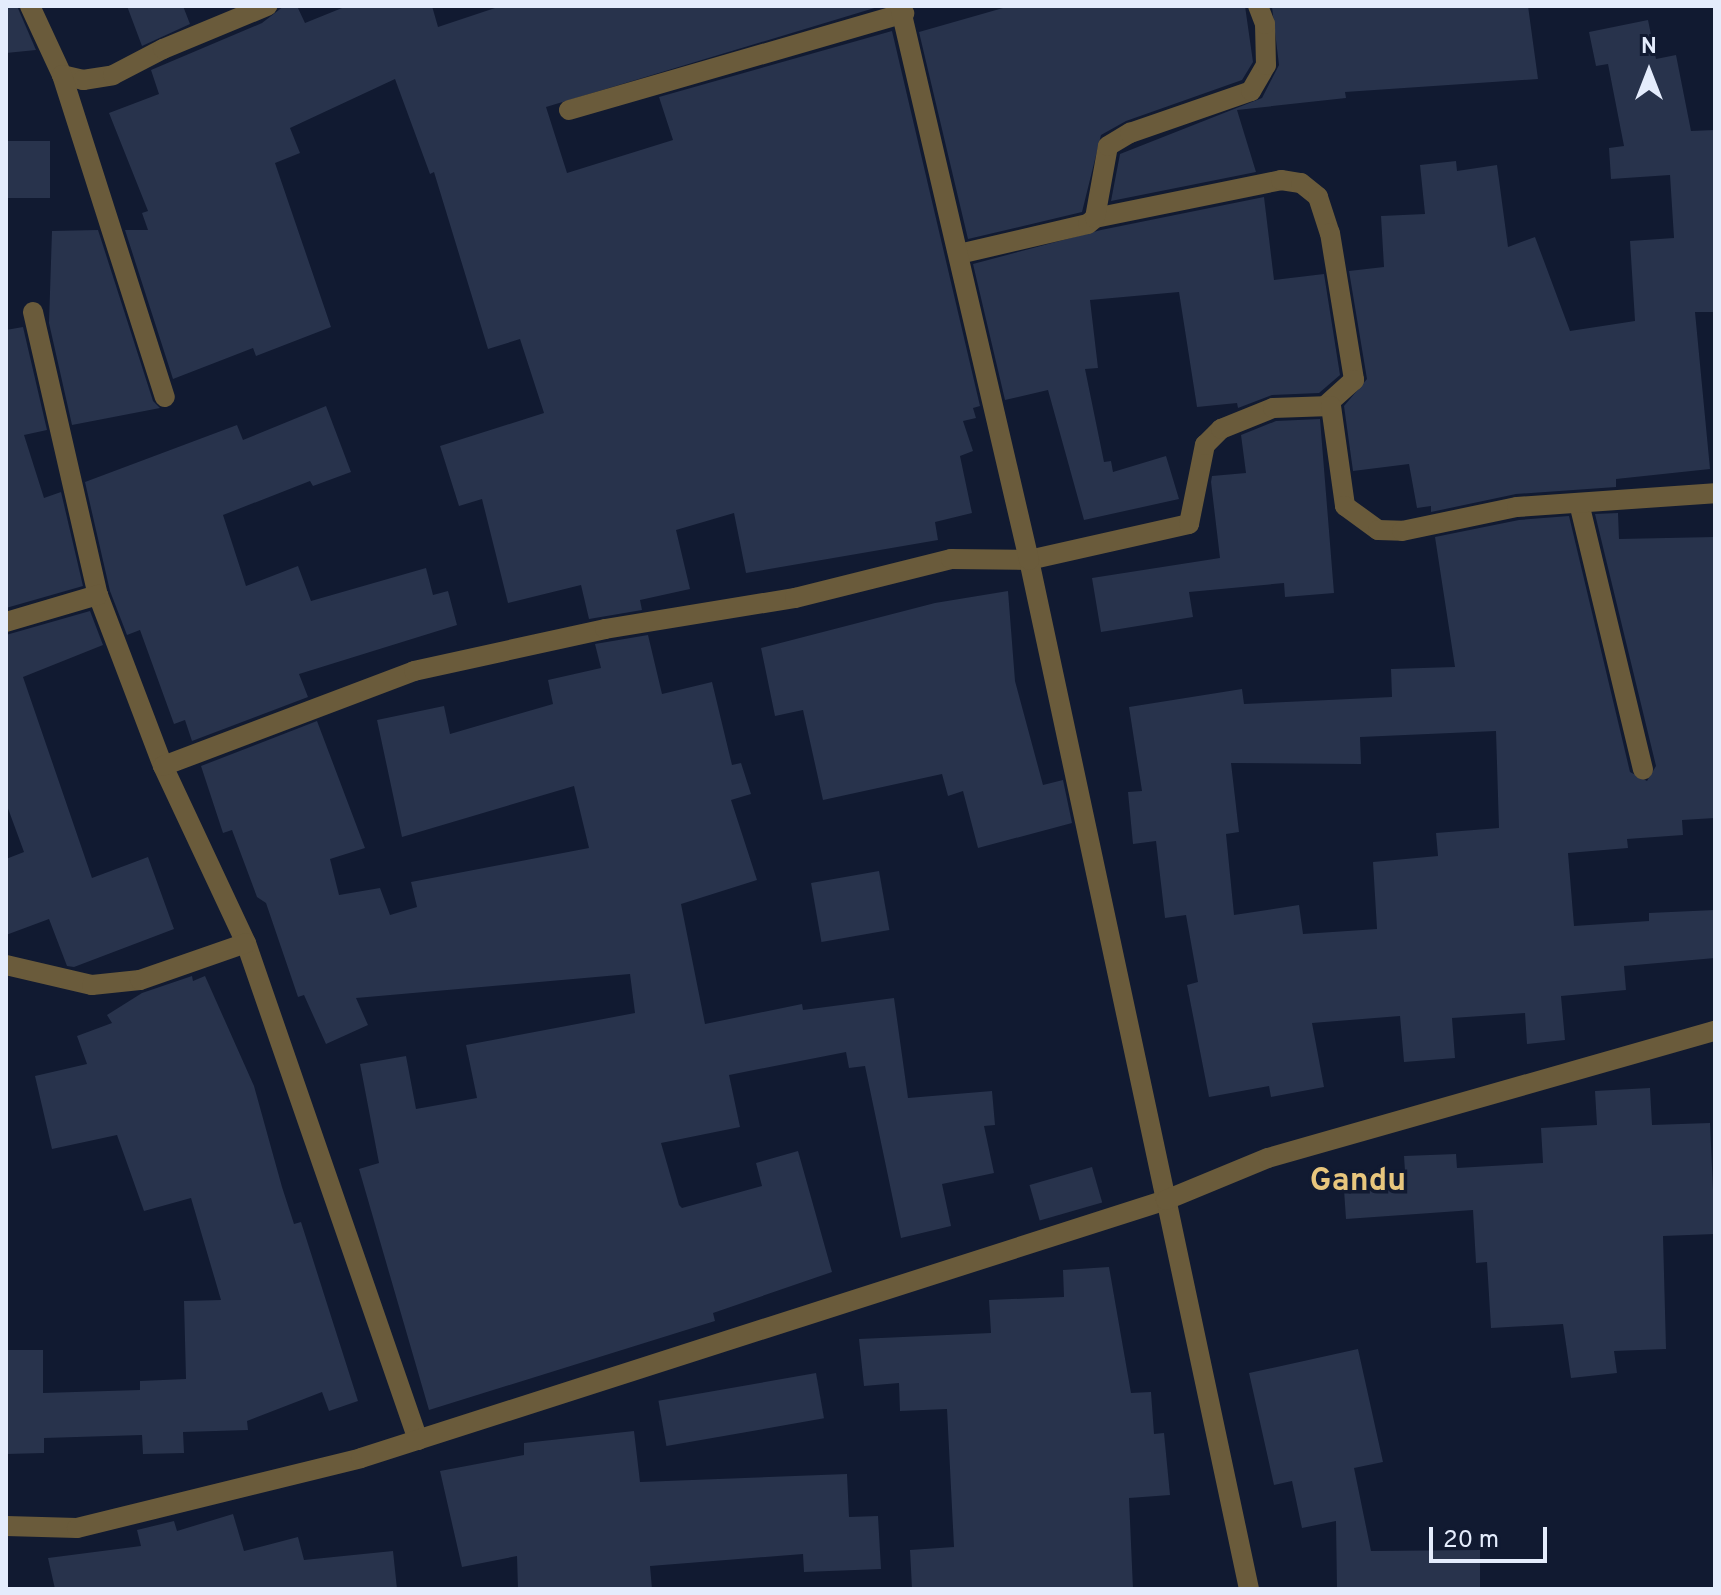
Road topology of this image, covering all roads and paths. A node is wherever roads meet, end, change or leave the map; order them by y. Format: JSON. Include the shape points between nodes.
{"nodes":[{"id":1,"x":30,"y":6,"type":"edge"},
{"id":2,"x":267,"y":6,"type":"edge"},
{"id":3,"x":1258,"y":6,"type":"edge"},
{"id":4,"x":902,"y":10,"type":"edge"},
{"id":5,"x":62,"y":75,"type":"junction"},
{"id":6,"x":569,"y":110,"type":"dead end"},
{"id":7,"x":1095,"y":218,"type":"junction"},
{"id":8,"x":959,"y":254,"type":"junction"},
{"id":9,"x":33,"y":312,"type":"dead end"},
{"id":10,"x":165,"y":397,"type":"dead end"},
{"id":11,"x":1326,"y":405,"type":"junction"},
{"id":12,"x":1715,"y":493,"type":"edge"},
{"id":13,"x":1579,"y":503,"type":"junction"},
{"id":14,"x":1029,"y":560,"type":"junction"},
{"id":15,"x":98,"y":595,"type":"junction"},
{"id":16,"x":6,"y":622,"type":"edge"},
{"id":17,"x":163,"y":766,"type":"junction"},
{"id":18,"x":1643,"y":769,"type":"dead end"},
{"id":19,"x":246,"y":943,"type":"junction"},
{"id":20,"x":6,"y":965,"type":"edge"},
{"id":21,"x":1715,"y":1031,"type":"edge"},
{"id":22,"x":1166,"y":1200,"type":"junction"},
{"id":23,"x":418,"y":1440,"type":"junction"},
{"id":24,"x":6,"y":1526,"type":"edge"},
{"id":25,"x":1249,"y":1589,"type":"edge"}],
"edges":[{"from":1,"to":5,"type":"street"},
{"from":2,"to":5,"type":"street","via":[[113,75],[83,80]]},
{"from":3,"to":7,"type":"street","via":[[1265,24],[1266,65],[1251,91],[1130,133],[1108,146]]},
{"from":4,"to":6,"type":"street"},
{"from":4,"to":8,"type":"street"},
{"from":5,"to":10,"type":"street"},
{"from":7,"to":8,"type":"street","via":[[1088,224]]},
{"from":7,"to":11,"type":"street","via":[[1281,180],[1301,183],[1318,197],[1330,233],[1354,380]]},
{"from":8,"to":14,"type":"street"},
{"from":9,"to":15,"type":"street"},
{"from":11,"to":13,"type":"street","via":[[1334,410],[1345,506],[1378,530],[1402,531],[1517,507]]},
{"from":11,"to":14,"type":"street","via":[[1273,408],[1221,429],[1205,445],[1189,524]]},
{"from":12,"to":13,"type":"street"},
{"from":13,"to":18,"type":"street"},
{"from":14,"to":17,"type":"street","via":[[951,559],[795,598],[605,629],[414,671]]},
{"from":14,"to":22,"type":"street"},
{"from":15,"to":16,"type":"street"},
{"from":15,"to":17,"type":"street"},
{"from":17,"to":19,"type":"street"},
{"from":19,"to":20,"type":"street","via":[[140,980],[92,985]]},
{"from":19,"to":23,"type":"street"},
{"from":21,"to":22,"type":"street","via":[[1268,1158]]},
{"from":22,"to":23,"type":"street"},
{"from":22,"to":25,"type":"street"},
{"from":23,"to":24,"type":"street","via":[[155,1512],[77,1528]]}]}
